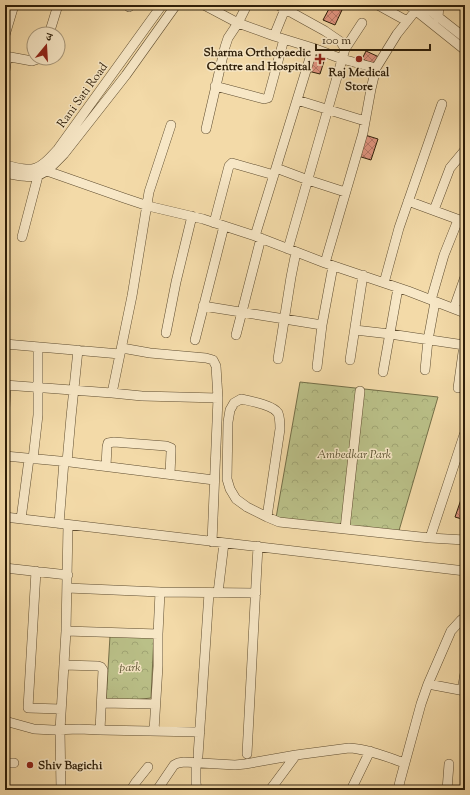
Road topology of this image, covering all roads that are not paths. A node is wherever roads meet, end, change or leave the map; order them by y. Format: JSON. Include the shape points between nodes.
{"nodes":[{"id":1,"x":14,"y":5,"type":"edge"},
{"id":2,"x":58,"y":5,"type":"edge"},
{"id":3,"x":162,"y":5,"type":"edge"},
{"id":4,"x":176,"y":5,"type":"edge"},
{"id":5,"x":204,"y":5,"type":"edge"},
{"id":6,"x":247,"y":5,"type":"edge"},
{"id":7,"x":378,"y":5,"type":"edge"},
{"id":8,"x":439,"y":5,"type":"edge"},
{"id":9,"x":416,"y":6,"type":"edge"},
{"id":10,"x":282,"y":7,"type":"edge"},
{"id":11,"x":438,"y":18,"type":"junction"},
{"id":12,"x":407,"y":21,"type":"junction"},
{"id":13,"x":238,"y":23,"type":"junction"},
{"id":14,"x":362,"y":23,"type":"dead end"},
{"id":15,"x":51,"y":26,"type":"edge"},
{"id":16,"x":5,"y":35,"type":"edge"},
{"id":17,"x":274,"y":36,"type":"junction"},
{"id":18,"x":465,"y":38,"type":"edge"},
{"id":19,"x":284,"y":39,"type":"junction"},
{"id":20,"x":313,"y":48,"type":"junction"},
{"id":21,"x":345,"y":49,"type":"junction"},
{"id":22,"x":465,"y":50,"type":"edge"},
{"id":23,"x":6,"y":57,"type":"edge"},
{"id":24,"x":342,"y":59,"type":"junction"},
{"id":25,"x":26,"y":60,"type":"edge"},
{"id":26,"x":376,"y":68,"type":"junction"},
{"id":27,"x":5,"y":71,"type":"edge"},
{"id":28,"x":215,"y":86,"type":"junction"},
{"id":29,"x":297,"y":100,"type":"junction"},
{"id":30,"x":442,"y":104,"type":"dead end"},
{"id":31,"x":328,"y":110,"type":"junction"},
{"id":32,"x":365,"y":121,"type":"junction"},
{"id":33,"x":171,"y":125,"type":"dead end"},
{"id":34,"x":206,"y":129,"type":"dead end"},
{"id":35,"x":465,"y":150,"type":"edge"},
{"id":36,"x":61,"y":152,"type":"junction"},
{"id":37,"x":5,"y":165,"type":"edge"},
{"id":38,"x":47,"y":171,"type":"junction"},
{"id":39,"x":275,"y":172,"type":"junction"},
{"id":40,"x":5,"y":173,"type":"edge"},
{"id":41,"x":38,"y":176,"type":"junction"},
{"id":42,"x":308,"y":180,"type":"junction"},
{"id":43,"x":345,"y":192,"type":"junction"},
{"id":44,"x":408,"y":201,"type":"junction"},
{"id":45,"x":148,"y":206,"type":"junction"},
{"id":46,"x":434,"y":210,"type":"junction"},
{"id":47,"x":192,"y":216,"type":"junction"},
{"id":48,"x":462,"y":221,"type":"edge"},
{"id":49,"x":214,"y":222,"type":"junction"},
{"id":50,"x":224,"y":226,"type":"junction"},
{"id":51,"x":22,"y":237,"type":"dead end"},
{"id":52,"x":258,"y":237,"type":"junction"},
{"id":53,"x":292,"y":251,"type":"junction"},
{"id":54,"x":329,"y":265,"type":"junction"},
{"id":55,"x":363,"y":275,"type":"junction"},
{"id":56,"x":465,"y":277,"type":"edge"},
{"id":57,"x":384,"y":283,"type":"junction"},
{"id":58,"x":398,"y":288,"type":"junction"},
{"id":59,"x":433,"y":301,"type":"junction"},
{"id":60,"x":203,"y":306,"type":"junction"},
{"id":61,"x":454,"y":308,"type":"junction"},
{"id":62,"x":465,"y":312,"type":"edge"},
{"id":63,"x":242,"y":313,"type":"junction"},
{"id":64,"x":284,"y":320,"type":"junction"},
{"id":65,"x":322,"y":325,"type":"junction"},
{"id":66,"x":355,"y":330,"type":"junction"},
{"id":67,"x":166,"y":333,"type":"dead end"},
{"id":68,"x":390,"y":334,"type":"junction"},
{"id":69,"x":236,"y":335,"type":"dead end"},
{"id":70,"x":195,"y":340,"type":"dead end"},
{"id":71,"x":428,"y":340,"type":"junction"},
{"id":72,"x":464,"y":342,"type":"edge"},
{"id":73,"x":5,"y":344,"type":"edge"},
{"id":74,"x":38,"y":347,"type":"junction"},
{"id":75,"x":78,"y":350,"type":"junction"},
{"id":76,"x":121,"y":351,"type":"junction"},
{"id":77,"x":278,"y":359,"type":"dead end"},
{"id":78,"x":350,"y":360,"type":"dead end"},
{"id":79,"x":317,"y":367,"type":"dead end"},
{"id":80,"x":425,"y":370,"type":"dead end"},
{"id":81,"x":383,"y":372,"type":"dead end"},
{"id":82,"x":5,"y":385,"type":"edge"},
{"id":83,"x":38,"y":388,"type":"junction"},
{"id":84,"x":458,"y":388,"type":"dead end"},
{"id":85,"x":73,"y":390,"type":"junction"},
{"id":86,"x":360,"y":391,"type":"dead end"},
{"id":87,"x":112,"y":393,"type":"junction"},
{"id":88,"x":218,"y":398,"type":"junction"},
{"id":89,"x":5,"y":408,"type":"edge"},
{"id":90,"x":465,"y":434,"type":"edge"},
{"id":91,"x":5,"y":456,"type":"edge"},
{"id":92,"x":31,"y":459,"type":"junction"},
{"id":93,"x":66,"y":462,"type":"junction"},
{"id":94,"x":106,"y":466,"type":"junction"},
{"id":95,"x":170,"y":474,"type":"junction"},
{"id":96,"x":214,"y":480,"type":"junction"},
{"id":97,"x":5,"y":517,"type":"edge"},
{"id":98,"x":267,"y":517,"type":"junction"},
{"id":99,"x":21,"y":519,"type":"junction"},
{"id":100,"x":64,"y":524,"type":"junction"},
{"id":101,"x":345,"y":529,"type":"junction"},
{"id":102,"x":430,"y":538,"type":"junction"},
{"id":103,"x":465,"y":540,"type":"edge"},
{"id":104,"x":212,"y":542,"type":"junction"},
{"id":105,"x":224,"y":543,"type":"junction"},
{"id":106,"x":258,"y":546,"type":"junction"},
{"id":107,"x":5,"y":568,"type":"edge"},
{"id":108,"x":36,"y":571,"type":"junction"},
{"id":109,"x":465,"y":571,"type":"edge"},
{"id":110,"x":68,"y":575,"type":"junction"},
{"id":111,"x":68,"y":588,"type":"junction"},
{"id":112,"x":160,"y":592,"type":"junction"},
{"id":113,"x":214,"y":593,"type":"junction"},
{"id":114,"x":256,"y":593,"type":"junction"},
{"id":115,"x":465,"y":617,"type":"edge"},
{"id":116,"x":66,"y":631,"type":"junction"},
{"id":117,"x":158,"y":634,"type":"junction"},
{"id":118,"x":64,"y":665,"type":"junction"},
{"id":119,"x":465,"y":673,"type":"edge"},
{"id":120,"x":428,"y":684,"type":"junction"},
{"id":121,"x":463,"y":691,"type":"edge"},
{"id":122,"x":102,"y":703,"type":"junction"},
{"id":123,"x":155,"y":704,"type":"junction"},
{"id":124,"x":61,"y":709,"type":"junction"},
{"id":125,"x":5,"y":721,"type":"edge"},
{"id":126,"x":60,"y":730,"type":"junction"},
{"id":127,"x":100,"y":730,"type":"junction"},
{"id":128,"x":154,"y":731,"type":"junction"},
{"id":129,"x":200,"y":732,"type":"junction"},
{"id":130,"x":370,"y":751,"type":"junction"},
{"id":131,"x":247,"y":754,"type":"dead end"},
{"id":132,"x":296,"y":755,"type":"junction"},
{"id":133,"x":197,"y":759,"type":"junction"},
{"id":134,"x":405,"y":763,"type":"junction"},
{"id":135,"x":449,"y":764,"type":"dead end"},
{"id":136,"x":148,"y":767,"type":"dead end"},
{"id":137,"x":61,"y":790,"type":"edge"},
{"id":138,"x":132,"y":790,"type":"edge"},
{"id":139,"x":157,"y":790,"type":"edge"},
{"id":140,"x":197,"y":790,"type":"edge"},
{"id":141,"x":270,"y":790,"type":"edge"},
{"id":142,"x":351,"y":790,"type":"edge"},
{"id":143,"x":398,"y":790,"type":"edge"},
{"id":144,"x":447,"y":790,"type":"edge"}],
"edges":[{"from":1,"to":16,"type":"street"},
{"from":2,"to":15,"type":"street"},
{"from":3,"to":36,"type":"street","name":"Rani Sati Road"},
{"from":4,"to":36,"type":"street","via":[[126,75]]},
{"from":5,"to":13,"type":"street"},
{"from":6,"to":13,"type":"street"},
{"from":7,"to":12,"type":"street"},
{"from":8,"to":11,"type":"street"},
{"from":9,"to":11,"type":"street"},
{"from":9,"to":12,"type":"street"},
{"from":9,"to":22,"type":"street"},
{"from":10,"to":17,"type":"street"},
{"from":10,"to":21,"type":"street","via":[[325,31],[341,42]]},
{"from":11,"to":18,"type":"street"},
{"from":12,"to":26,"type":"street"},
{"from":13,"to":17,"type":"street"},
{"from":13,"to":28,"type":"street","via":[[228,38]]},
{"from":14,"to":21,"type":"street"},
{"from":17,"to":19,"type":"street"},
{"from":19,"to":20,"type":"street"},
{"from":19,"to":28,"type":"street","via":[[268,98]]},
{"from":20,"to":24,"type":"street"},
{"from":20,"to":29,"type":"street"},
{"from":21,"to":24,"type":"street"},
{"from":23,"to":25,"type":"street"},
{"from":23,"to":27,"type":"street"},
{"from":24,"to":26,"type":"street"},
{"from":24,"to":31,"type":"street"},
{"from":26,"to":32,"type":"street"},
{"from":28,"to":34,"type":"street"},
{"from":29,"to":31,"type":"street"},
{"from":29,"to":39,"type":"street"},
{"from":30,"to":44,"type":"street"},
{"from":31,"to":32,"type":"street"},
{"from":31,"to":42,"type":"street"},
{"from":32,"to":43,"type":"street"},
{"from":33,"to":45,"type":"street","via":[[151,184]]},
{"from":35,"to":46,"type":"street","via":[[450,168]]},
{"from":36,"to":37,"type":"street","name":"Rani Sati Road","via":[[35,168]]},
{"from":36,"to":38,"type":"street"},
{"from":38,"to":41,"type":"street"},
{"from":38,"to":45,"type":"street"},
{"from":39,"to":42,"type":"street"},
{"from":39,"to":49,"type":"street","via":[[232,163]]},
{"from":39,"to":52,"type":"street"},
{"from":40,"to":41,"type":"street","via":[[26,178]]},
{"from":41,"to":51,"type":"street"},
{"from":42,"to":43,"type":"street"},
{"from":42,"to":53,"type":"street"},
{"from":43,"to":54,"type":"street"},
{"from":44,"to":46,"type":"street"},
{"from":44,"to":57,"type":"street"},
{"from":45,"to":47,"type":"street"},
{"from":45,"to":76,"type":"street"},
{"from":46,"to":48,"type":"street"},
{"from":47,"to":49,"type":"street"},
{"from":47,"to":67,"type":"street"},
{"from":48,"to":59,"type":"street","via":[[444,255]]},
{"from":49,"to":50,"type":"street"},
{"from":50,"to":52,"type":"street"},
{"from":50,"to":60,"type":"street"},
{"from":52,"to":53,"type":"street"},
{"from":52,"to":63,"type":"street"},
{"from":53,"to":54,"type":"street"},
{"from":53,"to":64,"type":"street"},
{"from":54,"to":55,"type":"street"},
{"from":54,"to":65,"type":"street"},
{"from":55,"to":57,"type":"street"},
{"from":55,"to":66,"type":"street"},
{"from":56,"to":61,"type":"street"},
{"from":57,"to":58,"type":"street"},
{"from":58,"to":59,"type":"street"},
{"from":58,"to":68,"type":"street"},
{"from":59,"to":61,"type":"street"},
{"from":59,"to":71,"type":"street"},
{"from":60,"to":63,"type":"street"},
{"from":60,"to":70,"type":"street"},
{"from":61,"to":62,"type":"street"},
{"from":63,"to":64,"type":"street"},
{"from":63,"to":69,"type":"street"},
{"from":64,"to":65,"type":"street"},
{"from":64,"to":77,"type":"street"},
{"from":65,"to":79,"type":"street"},
{"from":66,"to":68,"type":"street"},
{"from":66,"to":78,"type":"street"},
{"from":68,"to":71,"type":"street"},
{"from":68,"to":81,"type":"street"},
{"from":71,"to":72,"type":"street"},
{"from":71,"to":80,"type":"street"},
{"from":72,"to":84,"type":"street"},
{"from":73,"to":74,"type":"street"},
{"from":74,"to":75,"type":"street"},
{"from":74,"to":83,"type":"street"},
{"from":75,"to":76,"type":"street"},
{"from":75,"to":85,"type":"street"},
{"from":76,"to":87,"type":"street"},
{"from":76,"to":88,"type":"street","via":[[213,360],[216,366]]},
{"from":82,"to":83,"type":"street"},
{"from":82,"to":89,"type":"street"},
{"from":83,"to":85,"type":"street"},
{"from":83,"to":92,"type":"street","via":[[38,415]]},
{"from":85,"to":87,"type":"street"},
{"from":85,"to":93,"type":"street"},
{"from":86,"to":101,"type":"street"},
{"from":87,"to":88,"type":"street"},
{"from":88,"to":96,"type":"street"},
{"from":90,"to":102,"type":"street"},
{"from":91,"to":92,"type":"street"},
{"from":92,"to":93,"type":"street"},
{"from":92,"to":99,"type":"street"},
{"from":93,"to":94,"type":"street"},
{"from":93,"to":100,"type":"street"},
{"from":94,"to":95,"type":"street"},
{"from":94,"to":95,"type":"street","via":[[108,443],[166,446],[171,448]]},
{"from":95,"to":96,"type":"street"},
{"from":96,"to":104,"type":"street"},
{"from":97,"to":99,"type":"street"},
{"from":98,"to":98,"type":"street","via":[[236,499],[227,479],[230,410],[234,403],[241,399],[270,407],[277,411],[280,419]]},
{"from":98,"to":101,"type":"street","via":[[279,522]]},
{"from":99,"to":100,"type":"street"},
{"from":100,"to":104,"type":"street"},
{"from":100,"to":110,"type":"street"},
{"from":101,"to":102,"type":"street"},
{"from":102,"to":103,"type":"street"},
{"from":104,"to":105,"type":"street"},
{"from":105,"to":106,"type":"street"},
{"from":105,"to":113,"type":"street"},
{"from":106,"to":109,"type":"street"},
{"from":106,"to":114,"type":"street"},
{"from":107,"to":108,"type":"street"},
{"from":108,"to":110,"type":"street"},
{"from":108,"to":124,"type":"street","via":[[28,708]]},
{"from":110,"to":111,"type":"street"},
{"from":111,"to":112,"type":"street"},
{"from":111,"to":116,"type":"street"},
{"from":112,"to":113,"type":"street"},
{"from":112,"to":117,"type":"street"},
{"from":113,"to":114,"type":"street"},
{"from":113,"to":129,"type":"street"},
{"from":114,"to":131,"type":"street"},
{"from":115,"to":120,"type":"street","via":[[451,631]]},
{"from":116,"to":117,"type":"street"},
{"from":116,"to":118,"type":"street"},
{"from":117,"to":123,"type":"street"},
{"from":118,"to":122,"type":"street","via":[[101,667]]},
{"from":118,"to":124,"type":"street"},
{"from":119,"to":121,"type":"street"},
{"from":120,"to":121,"type":"street"},
{"from":120,"to":134,"type":"street"},
{"from":122,"to":123,"type":"street"},
{"from":122,"to":127,"type":"street"},
{"from":123,"to":128,"type":"street"},
{"from":124,"to":126,"type":"street"},
{"from":125,"to":126,"type":"street","via":[[34,729]]},
{"from":126,"to":127,"type":"street"},
{"from":126,"to":137,"type":"street"},
{"from":127,"to":128,"type":"street"},
{"from":128,"to":129,"type":"street"},
{"from":129,"to":133,"type":"street"},
{"from":130,"to":132,"type":"street","via":[[349,748]]},
{"from":130,"to":134,"type":"street"},
{"from":130,"to":142,"type":"street"},
{"from":132,"to":133,"type":"street","via":[[235,765]]},
{"from":132,"to":141,"type":"street"},
{"from":133,"to":139,"type":"street","via":[[174,765]]},
{"from":133,"to":140,"type":"street"},
{"from":134,"to":143,"type":"street"},
{"from":135,"to":144,"type":"street"},
{"from":136,"to":138,"type":"street"}]}
